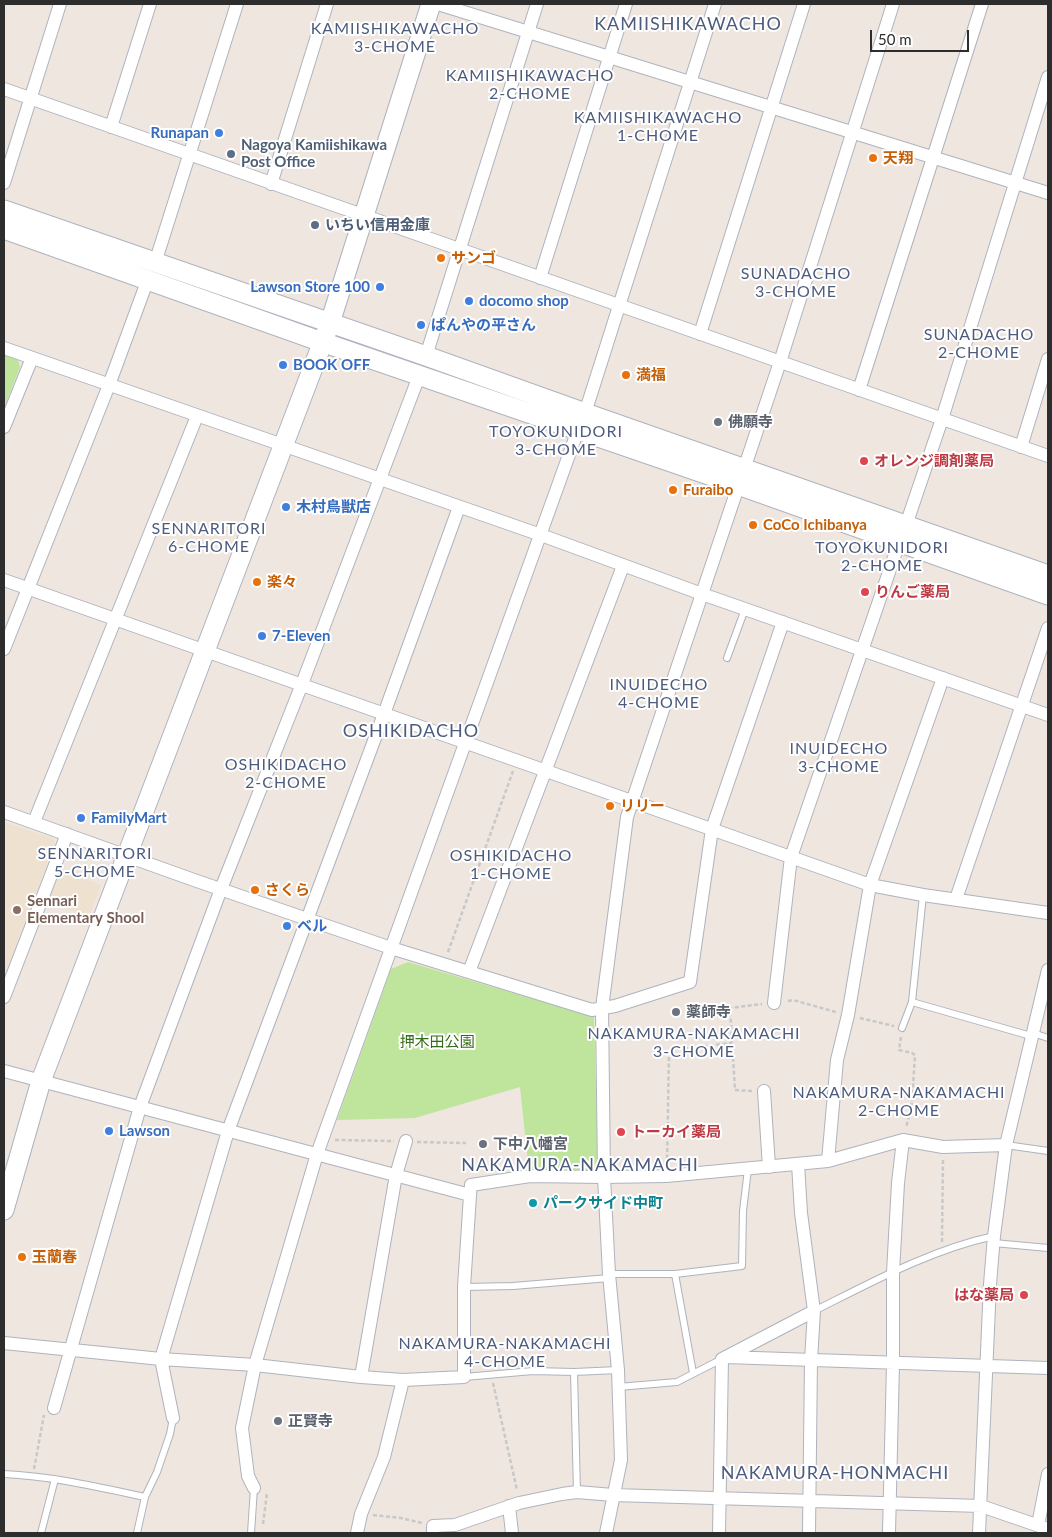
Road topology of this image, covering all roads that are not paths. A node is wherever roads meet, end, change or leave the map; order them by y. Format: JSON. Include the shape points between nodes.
{"nodes":[{"id":1,"x":60,"y":4,"type":"edge"},
{"id":2,"x":150,"y":4,"type":"edge"},
{"id":3,"x":237,"y":4,"type":"edge"},
{"id":4,"x":327,"y":4,"type":"edge"},
{"id":5,"x":432,"y":4,"type":"edge"},
{"id":6,"x":438,"y":4,"type":"edge"},
{"id":7,"x":537,"y":4,"type":"edge"},
{"id":8,"x":626,"y":4,"type":"edge"},
{"id":9,"x":715,"y":4,"type":"edge"},
{"id":10,"x":804,"y":4,"type":"edge"},
{"id":11,"x":893,"y":4,"type":"edge"},
{"id":12,"x":982,"y":4,"type":"edge"},
{"id":13,"x":528,"y":32,"type":"junction"},
{"id":14,"x":609,"y":56,"type":"junction"},
{"id":15,"x":1048,"y":77,"type":"edge"},
{"id":16,"x":690,"y":82,"type":"junction"},
{"id":17,"x":4,"y":89,"type":"edge"},
{"id":18,"x":30,"y":98,"type":"junction"},
{"id":19,"x":772,"y":107,"type":"junction"},
{"id":20,"x":111,"y":127,"type":"junction"},
{"id":21,"x":852,"y":132,"type":"junction"},
{"id":22,"x":189,"y":155,"type":"junction"},
{"id":23,"x":933,"y":157,"type":"junction"},
{"id":24,"x":4,"y":183,"type":"edge"},
{"id":25,"x":1015,"y":183,"type":"junction"},
{"id":26,"x":271,"y":184,"type":"junction"},
{"id":27,"x":1048,"y":193,"type":"edge"},
{"id":28,"x":4,"y":210,"type":"edge"},
{"id":29,"x":365,"y":217,"type":"junction"},
{"id":30,"x":4,"y":229,"type":"edge"},
{"id":31,"x":459,"y":250,"type":"junction"},
{"id":32,"x":151,"y":271,"type":"junction"},
{"id":33,"x":540,"y":278,"type":"junction"},
{"id":34,"x":620,"y":306,"type":"junction"},
{"id":35,"x":330,"y":323,"type":"junction"},
{"id":36,"x":700,"y":334,"type":"junction"},
{"id":37,"x":322,"y":342,"type":"junction"},
{"id":38,"x":4,"y":348,"type":"edge"},
{"id":39,"x":426,"y":356,"type":"junction"},
{"id":40,"x":32,"y":358,"type":"junction"},
{"id":41,"x":1048,"y":359,"type":"edge"},
{"id":42,"x":780,"y":362,"type":"junction"},
{"id":43,"x":419,"y":376,"type":"junction"},
{"id":44,"x":109,"y":385,"type":"junction"},
{"id":45,"x":858,"y":390,"type":"junction"},
{"id":46,"x":197,"y":416,"type":"junction"},
{"id":47,"x":942,"y":419,"type":"junction"},
{"id":48,"x":582,"y":422,"type":"junction"},
{"id":49,"x":4,"y":427,"type":"edge"},
{"id":50,"x":284,"y":446,"type":"junction"},
{"id":51,"x":1021,"y":447,"type":"junction"},
{"id":52,"x":1048,"y":456,"type":"edge"},
{"id":53,"x":742,"y":477,"type":"junction"},
{"id":54,"x":379,"y":479,"type":"junction"},
{"id":55,"x":459,"y":507,"type":"junction"},
{"id":56,"x":906,"y":525,"type":"junction"},
{"id":57,"x":541,"y":535,"type":"junction"},
{"id":58,"x":899,"y":543,"type":"junction"},
{"id":59,"x":623,"y":566,"type":"junction"},
{"id":60,"x":1048,"y":575,"type":"edge"},
{"id":61,"x":4,"y":580,"type":"edge"},
{"id":62,"x":28,"y":588,"type":"junction"},
{"id":63,"x":702,"y":594,"type":"junction"},
{"id":64,"x":1048,"y":595,"type":"edge"},
{"id":65,"x":745,"y":609,"type":"junction"},
{"id":66,"x":115,"y":620,"type":"junction"},
{"id":67,"x":783,"y":622,"type":"junction"},
{"id":68,"x":1048,"y":628,"type":"edge"},
{"id":69,"x":4,"y":649,"type":"edge"},
{"id":70,"x":862,"y":650,"type":"junction"},
{"id":71,"x":204,"y":651,"type":"junction"},
{"id":72,"x":728,"y":658,"type":"dead end"},
{"id":73,"x":943,"y":678,"type":"junction"},
{"id":74,"x":302,"y":684,"type":"junction"},
{"id":75,"x":1021,"y":706,"type":"junction"},
{"id":76,"x":384,"y":714,"type":"junction"},
{"id":77,"x":1048,"y":715,"type":"edge"},
{"id":78,"x":466,"y":743,"type":"junction"},
{"id":79,"x":546,"y":771,"type":"junction"},
{"id":80,"x":632,"y":801,"type":"junction"},
{"id":81,"x":4,"y":812,"type":"edge"},
{"id":82,"x":34,"y":822,"type":"junction"},
{"id":83,"x":712,"y":829,"type":"junction"},
{"id":84,"x":66,"y":834,"type":"junction"},
{"id":85,"x":126,"y":856,"type":"junction"},
{"id":86,"x":792,"y":857,"type":"junction"},
{"id":87,"x":870,"y":884,"type":"junction"},
{"id":88,"x":221,"y":890,"type":"junction"},
{"id":89,"x":923,"y":895,"type":"junction"},
{"id":90,"x":956,"y":899,"type":"junction"},
{"id":91,"x":1048,"y":913,"type":"edge"},
{"id":92,"x":307,"y":920,"type":"junction"},
{"id":93,"x":391,"y":948,"type":"junction"},
{"id":94,"x":1048,"y":970,"type":"edge"},
{"id":95,"x":469,"y":972,"type":"junction"},
{"id":96,"x":4,"y":997,"type":"edge"},
{"id":97,"x":912,"y":1002,"type":"junction"},
{"id":98,"x":774,"y":1003,"type":"road end"},
{"id":99,"x":602,"y":1008,"type":"junction"},
{"id":100,"x":902,"y":1028,"type":"road end"},
{"id":101,"x":1032,"y":1034,"type":"junction"},
{"id":102,"x":1048,"y":1038,"type":"edge"},
{"id":103,"x":4,"y":1071,"type":"edge"},
{"id":104,"x":41,"y":1081,"type":"junction"},
{"id":105,"x":764,"y":1090,"type":"road end"},
{"id":106,"x":140,"y":1107,"type":"junction"},
{"id":107,"x":228,"y":1131,"type":"junction"},
{"id":108,"x":903,"y":1140,"type":"junction"},
{"id":109,"x":406,"y":1141,"type":"dead end"},
{"id":110,"x":1006,"y":1145,"type":"junction"},
{"id":111,"x":1048,"y":1151,"type":"edge"},
{"id":112,"x":317,"y":1154,"type":"junction"},
{"id":113,"x":828,"y":1161,"type":"junction"},
{"id":114,"x":798,"y":1164,"type":"junction"},
{"id":115,"x":769,"y":1167,"type":"junction"},
{"id":116,"x":748,"y":1169,"type":"junction"},
{"id":117,"x":396,"y":1175,"type":"junction"},
{"id":118,"x":604,"y":1177,"type":"junction"},
{"id":119,"x":470,"y":1195,"type":"junction"},
{"id":120,"x":4,"y":1210,"type":"edge"},
{"id":121,"x":994,"y":1239,"type":"junction"},
{"id":122,"x":1048,"y":1248,"type":"edge"},
{"id":123,"x":893,"y":1272,"type":"junction"},
{"id":124,"x":675,"y":1274,"type":"junction"},
{"id":125,"x":609,"y":1276,"type":"junction"},
{"id":126,"x":464,"y":1286,"type":"junction"},
{"id":127,"x":814,"y":1311,"type":"junction"},
{"id":128,"x":4,"y":1343,"type":"edge"},
{"id":129,"x":72,"y":1349,"type":"junction"},
{"id":130,"x":724,"y":1358,"type":"junction"},
{"id":131,"x":161,"y":1359,"type":"junction"},
{"id":132,"x":811,"y":1360,"type":"junction"},
{"id":133,"x":894,"y":1362,"type":"junction"},
{"id":134,"x":255,"y":1365,"type":"junction"},
{"id":135,"x":986,"y":1366,"type":"junction"},
{"id":136,"x":1048,"y":1368,"type":"edge"},
{"id":137,"x":618,"y":1370,"type":"junction"},
{"id":138,"x":574,"y":1372,"type":"junction"},
{"id":139,"x":693,"y":1373,"type":"junction"},
{"id":140,"x":361,"y":1377,"type":"junction"},
{"id":141,"x":464,"y":1377,"type":"junction"},
{"id":142,"x":403,"y":1380,"type":"junction"},
{"id":143,"x":618,"y":1387,"type":"junction"},
{"id":144,"x":49,"y":1411,"type":"road end"},
{"id":145,"x":173,"y":1418,"type":"joint"},
{"id":146,"x":4,"y":1474,"type":"edge"},
{"id":147,"x":1048,"y":1474,"type":"edge"},
{"id":148,"x":56,"y":1479,"type":"junction"},
{"id":149,"x":254,"y":1488,"type":"joint"},
{"id":150,"x":577,"y":1492,"type":"junction"},
{"id":151,"x":613,"y":1495,"type":"junction"},
{"id":152,"x":144,"y":1497,"type":"junction"},
{"id":153,"x":719,"y":1498,"type":"junction"},
{"id":154,"x":810,"y":1500,"type":"junction"},
{"id":155,"x":890,"y":1503,"type":"junction"},
{"id":156,"x":514,"y":1505,"type":"junction"},
{"id":157,"x":980,"y":1506,"type":"junction"},
{"id":158,"x":1043,"y":1527,"type":"edge"},
{"id":159,"x":433,"y":1530,"type":"edge"},
{"id":160,"x":41,"y":1533,"type":"edge"},
{"id":161,"x":137,"y":1533,"type":"edge"},
{"id":162,"x":251,"y":1533,"type":"edge"},
{"id":163,"x":358,"y":1533,"type":"edge"},
{"id":164,"x":512,"y":1533,"type":"edge"},
{"id":165,"x":606,"y":1533,"type":"edge"},
{"id":166,"x":718,"y":1533,"type":"edge"},
{"id":167,"x":809,"y":1533,"type":"edge"},
{"id":168,"x":889,"y":1533,"type":"edge"},
{"id":169,"x":979,"y":1533,"type":"edge"}],
"edges":[{"from":1,"to":18,"type":"street"},
{"from":2,"to":20,"type":"street"},
{"from":3,"to":22,"type":"street"},
{"from":4,"to":26,"type":"street"},
{"from":5,"to":29,"type":"street"},
{"from":6,"to":13,"type":"street"},
{"from":7,"to":13,"type":"street"},
{"from":8,"to":14,"type":"street"},
{"from":9,"to":16,"type":"street"},
{"from":10,"to":19,"type":"street"},
{"from":11,"to":21,"type":"street"},
{"from":12,"to":23,"type":"street"},
{"from":13,"to":14,"type":"street"},
{"from":13,"to":31,"type":"street"},
{"from":14,"to":16,"type":"street"},
{"from":14,"to":33,"type":"street"},
{"from":15,"to":25,"type":"street"},
{"from":16,"to":19,"type":"street"},
{"from":16,"to":34,"type":"street"},
{"from":17,"to":18,"type":"street"},
{"from":18,"to":20,"type":"street"},
{"from":18,"to":24,"type":"street"},
{"from":19,"to":21,"type":"street"},
{"from":19,"to":36,"type":"street"},
{"from":20,"to":22,"type":"street"},
{"from":21,"to":23,"type":"street"},
{"from":21,"to":42,"type":"street"},
{"from":22,"to":26,"type":"street"},
{"from":22,"to":32,"type":"street"},
{"from":23,"to":25,"type":"street"},
{"from":23,"to":45,"type":"street"},
{"from":25,"to":27,"type":"street"},
{"from":25,"to":47,"type":"street"},
{"from":26,"to":29,"type":"street"},
{"from":28,"to":32,"type":"street"},
{"from":29,"to":31,"type":"street"},
{"from":29,"to":35,"type":"street"},
{"from":30,"to":32,"type":"street"},
{"from":31,"to":33,"type":"street"},
{"from":31,"to":39,"type":"street"},
{"from":32,"to":35,"type":"street"},
{"from":32,"to":37,"type":"street"},
{"from":32,"to":44,"type":"street"},
{"from":33,"to":34,"type":"street"},
{"from":34,"to":36,"type":"street"},
{"from":34,"to":48,"type":"street"},
{"from":35,"to":37,"type":"street"},
{"from":35,"to":39,"type":"street"},
{"from":36,"to":42,"type":"street"},
{"from":37,"to":43,"type":"street"},
{"from":37,"to":50,"type":"street"},
{"from":38,"to":40,"type":"street"},
{"from":39,"to":48,"type":"street"},
{"from":40,"to":44,"type":"street"},
{"from":40,"to":49,"type":"street"},
{"from":41,"to":51,"type":"street"},
{"from":42,"to":45,"type":"street"},
{"from":42,"to":53,"type":"street"},
{"from":43,"to":48,"type":"street"},
{"from":43,"to":54,"type":"street"},
{"from":44,"to":46,"type":"street"},
{"from":44,"to":62,"type":"street"},
{"from":45,"to":47,"type":"street"},
{"from":46,"to":50,"type":"street"},
{"from":46,"to":66,"type":"street"},
{"from":47,"to":51,"type":"street"},
{"from":47,"to":56,"type":"street"},
{"from":48,"to":53,"type":"street"},
{"from":48,"to":57,"type":"street"},
{"from":50,"to":54,"type":"street"},
{"from":50,"to":71,"type":"street"},
{"from":51,"to":52,"type":"street"},
{"from":53,"to":56,"type":"street"},
{"from":53,"to":58,"type":"street"},
{"from":53,"to":63,"type":"street"},
{"from":54,"to":55,"type":"street"},
{"from":54,"to":74,"type":"street"},
{"from":55,"to":57,"type":"street"},
{"from":55,"to":76,"type":"street"},
{"from":56,"to":60,"type":"street"},
{"from":57,"to":59,"type":"street"},
{"from":57,"to":78,"type":"street"},
{"from":58,"to":64,"type":"street"},
{"from":58,"to":70,"type":"street"},
{"from":59,"to":63,"type":"street"},
{"from":59,"to":79,"type":"street"},
{"from":61,"to":62,"type":"street"},
{"from":62,"to":66,"type":"street"},
{"from":62,"to":69,"type":"street"},
{"from":63,"to":65,"type":"street"},
{"from":63,"to":80,"type":"street"},
{"from":65,"to":67,"type":"street"},
{"from":65,"to":72,"type":"lane"},
{"from":66,"to":71,"type":"street"},
{"from":66,"to":82,"type":"street"},
{"from":67,"to":70,"type":"street"},
{"from":67,"to":83,"type":"street"},
{"from":68,"to":75,"type":"street"},
{"from":70,"to":73,"type":"street"},
{"from":70,"to":86,"type":"street"},
{"from":71,"to":74,"type":"street"},
{"from":71,"to":85,"type":"street"},
{"from":73,"to":75,"type":"street"},
{"from":73,"to":87,"type":"street"},
{"from":74,"to":76,"type":"street"},
{"from":74,"to":88,"type":"street"},
{"from":75,"to":77,"type":"street"},
{"from":75,"to":90,"type":"street"},
{"from":76,"to":78,"type":"street"},
{"from":76,"to":92,"type":"street"},
{"from":78,"to":79,"type":"street"},
{"from":78,"to":93,"type":"street"},
{"from":79,"to":80,"type":"street"},
{"from":79,"to":95,"type":"street"},
{"from":80,"to":83,"type":"street"},
{"from":80,"to":99,"type":"street","via":[[627,817]]},
{"from":81,"to":82,"type":"street"},
{"from":82,"to":84,"type":"street"},
{"from":83,"to":86,"type":"street"},
{"from":83,"to":99,"type":"street","via":[[690,982]]},
{"from":84,"to":85,"type":"street"},
{"from":84,"to":96,"type":"street"},
{"from":85,"to":88,"type":"street"},
{"from":85,"to":104,"type":"street"},
{"from":86,"to":87,"type":"street"},
{"from":86,"to":98,"type":"street"},
{"from":87,"to":89,"type":"street"},
{"from":87,"to":113,"type":"street","via":[[848,1015],[837,1060]]},
{"from":88,"to":92,"type":"street"},
{"from":88,"to":106,"type":"street"},
{"from":89,"to":90,"type":"street"},
{"from":89,"to":97,"type":"lane"},
{"from":90,"to":91,"type":"street"},
{"from":92,"to":93,"type":"street"},
{"from":92,"to":107,"type":"street"},
{"from":93,"to":95,"type":"street"},
{"from":93,"to":112,"type":"street"},
{"from":94,"to":101,"type":"street"},
{"from":95,"to":99,"type":"street","via":[[592,1010]]},
{"from":97,"to":100,"type":"lane"},
{"from":97,"to":101,"type":"lane"},
{"from":99,"to":118,"type":"street"},
{"from":101,"to":102,"type":"lane"},
{"from":101,"to":110,"type":"street"},
{"from":103,"to":104,"type":"street"},
{"from":104,"to":106,"type":"street"},
{"from":104,"to":120,"type":"street"},
{"from":105,"to":115,"type":"street"},
{"from":106,"to":107,"type":"street"},
{"from":106,"to":129,"type":"street"},
{"from":107,"to":112,"type":"street"},
{"from":107,"to":131,"type":"street"},
{"from":108,"to":110,"type":"street","via":[[943,1147]]},
{"from":108,"to":113,"type":"street"},
{"from":108,"to":123,"type":"street"},
{"from":109,"to":117,"type":"street"},
{"from":110,"to":111,"type":"lane"},
{"from":110,"to":121,"type":"street"},
{"from":112,"to":117,"type":"street"},
{"from":112,"to":134,"type":"street"},
{"from":113,"to":114,"type":"street"},
{"from":114,"to":115,"type":"street"},
{"from":114,"to":127,"type":"street"},
{"from":115,"to":116,"type":"street"},
{"from":116,"to":118,"type":"street"},
{"from":116,"to":124,"type":"lane","via":[[742,1266]]},
{"from":117,"to":119,"type":"street"},
{"from":117,"to":140,"type":"street"},
{"from":118,"to":119,"type":"street","via":[[530,1176],[471,1185]]},
{"from":118,"to":125,"type":"street"},
{"from":119,"to":126,"type":"street"},
{"from":121,"to":122,"type":"lane"},
{"from":121,"to":123,"type":"lane","via":[[942,1250]]},
{"from":121,"to":135,"type":"street"},
{"from":123,"to":127,"type":"lane"},
{"from":123,"to":133,"type":"street"},
{"from":124,"to":125,"type":"lane"},
{"from":124,"to":139,"type":"lane"},
{"from":125,"to":126,"type":"lane","via":[[513,1286]]},
{"from":125,"to":137,"type":"street"},
{"from":126,"to":141,"type":"street"},
{"from":127,"to":130,"type":"street"},
{"from":127,"to":132,"type":"street"},
{"from":128,"to":129,"type":"street"},
{"from":129,"to":131,"type":"street"},
{"from":129,"to":144,"type":"street"},
{"from":130,"to":132,"type":"street"},
{"from":130,"to":139,"type":"lane"},
{"from":130,"to":153,"type":"street"},
{"from":131,"to":134,"type":"street"},
{"from":131,"to":145,"type":"street"},
{"from":132,"to":133,"type":"street"},
{"from":132,"to":154,"type":"street"},
{"from":133,"to":135,"type":"street"},
{"from":133,"to":155,"type":"street"},
{"from":134,"to":140,"type":"street"},
{"from":134,"to":149,"type":"street","via":[[242,1428],[248,1476]]},
{"from":135,"to":136,"type":"street"},
{"from":135,"to":157,"type":"street"},
{"from":137,"to":138,"type":"lane"},
{"from":137,"to":143,"type":"street"},
{"from":138,"to":141,"type":"lane","via":[[533,1371]]},
{"from":138,"to":150,"type":"lane"},
{"from":139,"to":143,"type":"lane","via":[[677,1382]]},
{"from":140,"to":142,"type":"street"},
{"from":141,"to":142,"type":"street"},
{"from":142,"to":163,"type":"street","via":[[384,1457],[361,1514]]},
{"from":143,"to":151,"type":"street","via":[[621,1460]]},
{"from":145,"to":152,"type":"lane","via":[[157,1472]]},
{"from":146,"to":148,"type":"lane"},
{"from":147,"to":158,"type":"street"},
{"from":148,"to":152,"type":"lane"},
{"from":148,"to":160,"type":"lane"},
{"from":149,"to":162,"type":"lane"},
{"from":150,"to":151,"type":"street"},
{"from":150,"to":156,"type":"street"},
{"from":151,"to":153,"type":"street"},
{"from":151,"to":165,"type":"street"},
{"from":152,"to":161,"type":"lane"},
{"from":153,"to":154,"type":"street"},
{"from":153,"to":166,"type":"street"},
{"from":154,"to":155,"type":"street"},
{"from":154,"to":167,"type":"street"},
{"from":155,"to":157,"type":"street"},
{"from":155,"to":168,"type":"street"},
{"from":156,"to":159,"type":"street"},
{"from":156,"to":164,"type":"street"},
{"from":157,"to":158,"type":"street"},
{"from":157,"to":169,"type":"street"}]}
